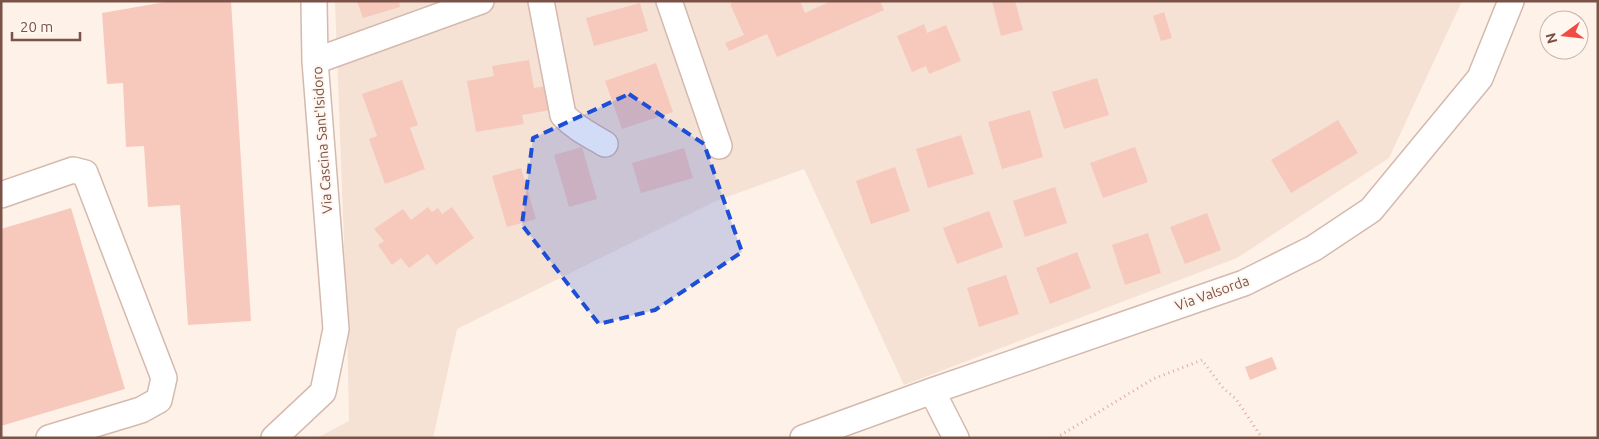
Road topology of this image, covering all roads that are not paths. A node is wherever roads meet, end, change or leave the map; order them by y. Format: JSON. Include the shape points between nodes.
{"nodes":[{"id":1,"x":314,"y":1,"type":"edge"},
{"id":2,"x":481,"y":1,"type":"edge"},
{"id":3,"x":541,"y":1,"type":"edge"},
{"id":4,"x":669,"y":1,"type":"edge"},
{"id":5,"x":1511,"y":1,"type":"edge"},
{"id":6,"x":315,"y":62,"type":"junction"},
{"id":7,"x":604,"y":144,"type":"dead end"},
{"id":8,"x":719,"y":146,"type":"dead end"},
{"id":9,"x":1,"y":195,"type":"edge"},
{"id":10,"x":932,"y":391,"type":"junction"},
{"id":11,"x":49,"y":438,"type":"edge"},
{"id":12,"x":274,"y":438,"type":"edge"},
{"id":13,"x":803,"y":438,"type":"edge"},
{"id":14,"x":956,"y":438,"type":"edge"}],
"edges":[{"from":1,"to":6,"type":"street"},
{"from":2,"to":6,"type":"street","name":"Via Cascina Sant'Isidoro"},
{"from":3,"to":7,"type":"street","via":[[563,115],[573,126]]},
{"from":4,"to":8,"type":"street"},
{"from":5,"to":10,"type":"street","name":"Via Valsorda","via":[[1480,78],[1371,210],[1314,248],[1244,283]]},
{"from":6,"to":12,"type":"street","name":"Via Cascina Sant'Isidoro","via":[[336,329],[323,392]]},
{"from":9,"to":11,"type":"street","via":[[73,170],[85,173],[164,378],[159,400],[140,410]]},
{"from":10,"to":13,"type":"street","name":"Via Valsorda"},
{"from":10,"to":14,"type":"street"}]}
